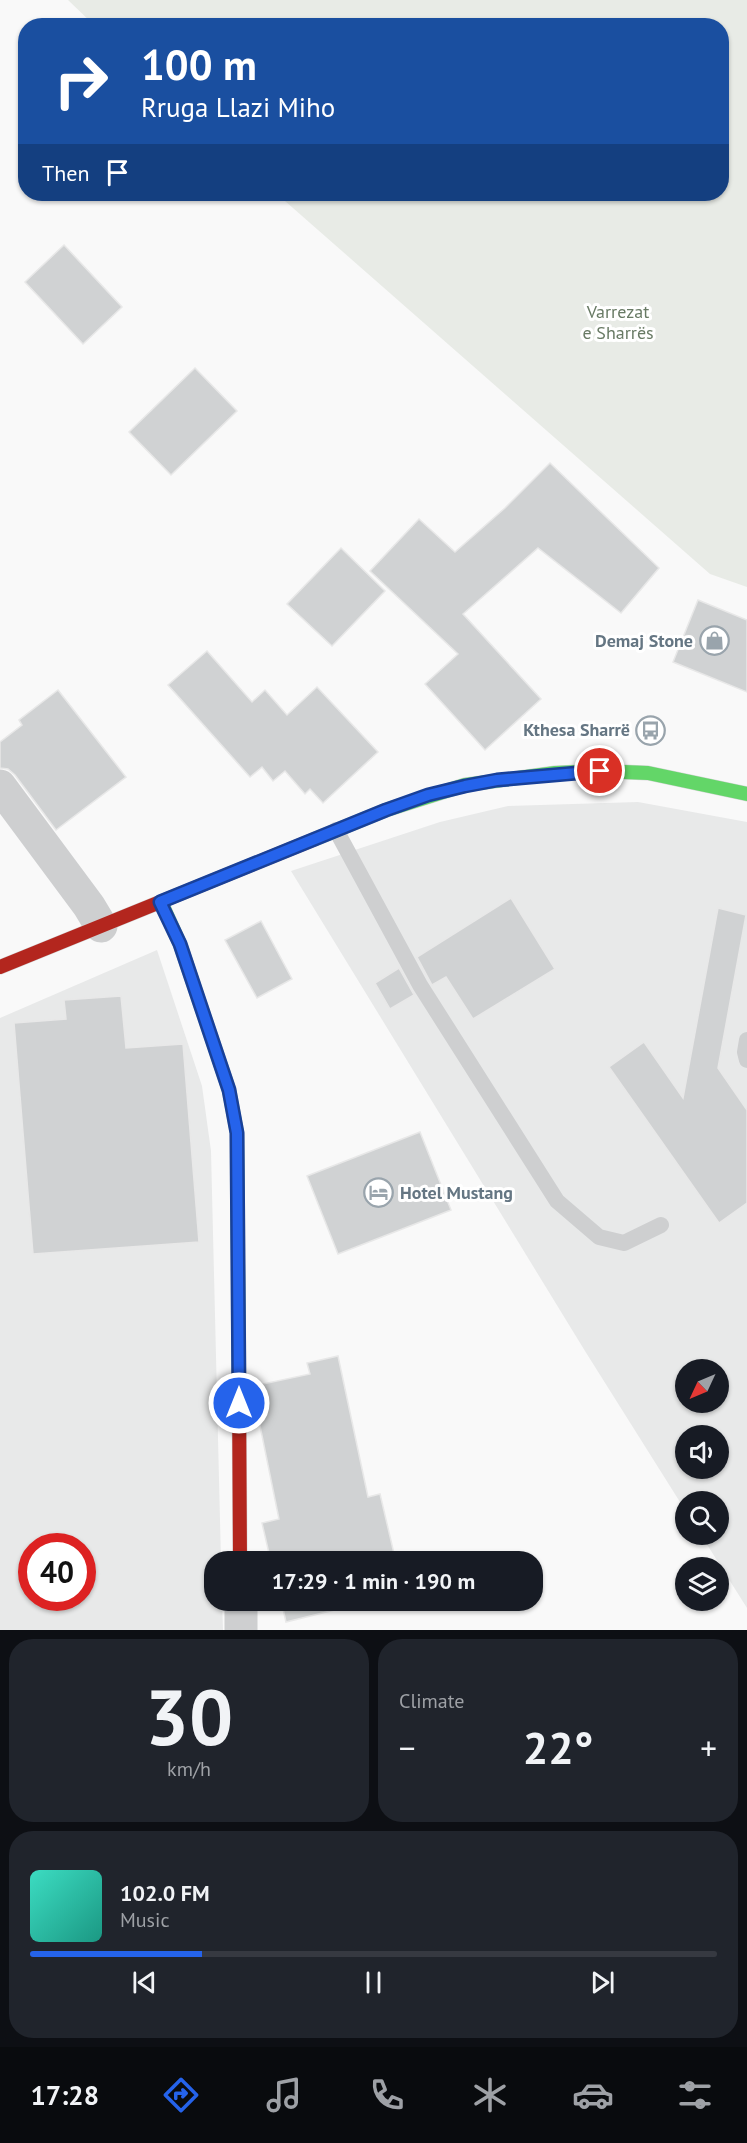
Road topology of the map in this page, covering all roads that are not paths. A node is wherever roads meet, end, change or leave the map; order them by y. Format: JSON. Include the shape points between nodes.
{"nodes":[{"id":1,"x":0,"y":786,"type":"edge"},
{"id":2,"x":747,"y":794,"type":"edge"},
{"id":3,"x":336,"y":830,"type":"junction"},
{"id":4,"x":160,"y":902,"type":"junction"},
{"id":5,"x":101,"y":926,"type":"junction"},
{"id":6,"x":0,"y":967,"type":"edge"},
{"id":7,"x":747,"y":1040,"type":"edge"},
{"id":8,"x":747,"y":1059,"type":"edge"},
{"id":9,"x":661,"y":1225,"type":"dead end"},
{"id":10,"x":240,"y":1551,"type":"edge"},
{"id":11,"x":241,"y":1611,"type":"edge"},
{"id":12,"x":241,"y":1630,"type":"edge"}],
"edges":[{"from":1,"to":5,"type":"street"},
{"from":2,"to":3,"type":"main road","via":[[648,773],[555,773],[465,786]]},
{"from":3,"to":4,"type":"main road"},
{"from":3,"to":9,"type":"lane","via":[[420,985],[557,1201],[599,1237],[624,1243]]},
{"from":4,"to":5,"type":"main road"},
{"from":4,"to":10,"type":"main road","via":[[180,944],[229,1090],[237,1133]]},
{"from":5,"to":6,"type":"main road"},
{"from":7,"to":8,"type":"lane"},
{"from":11,"to":12,"type":"street"}]}
